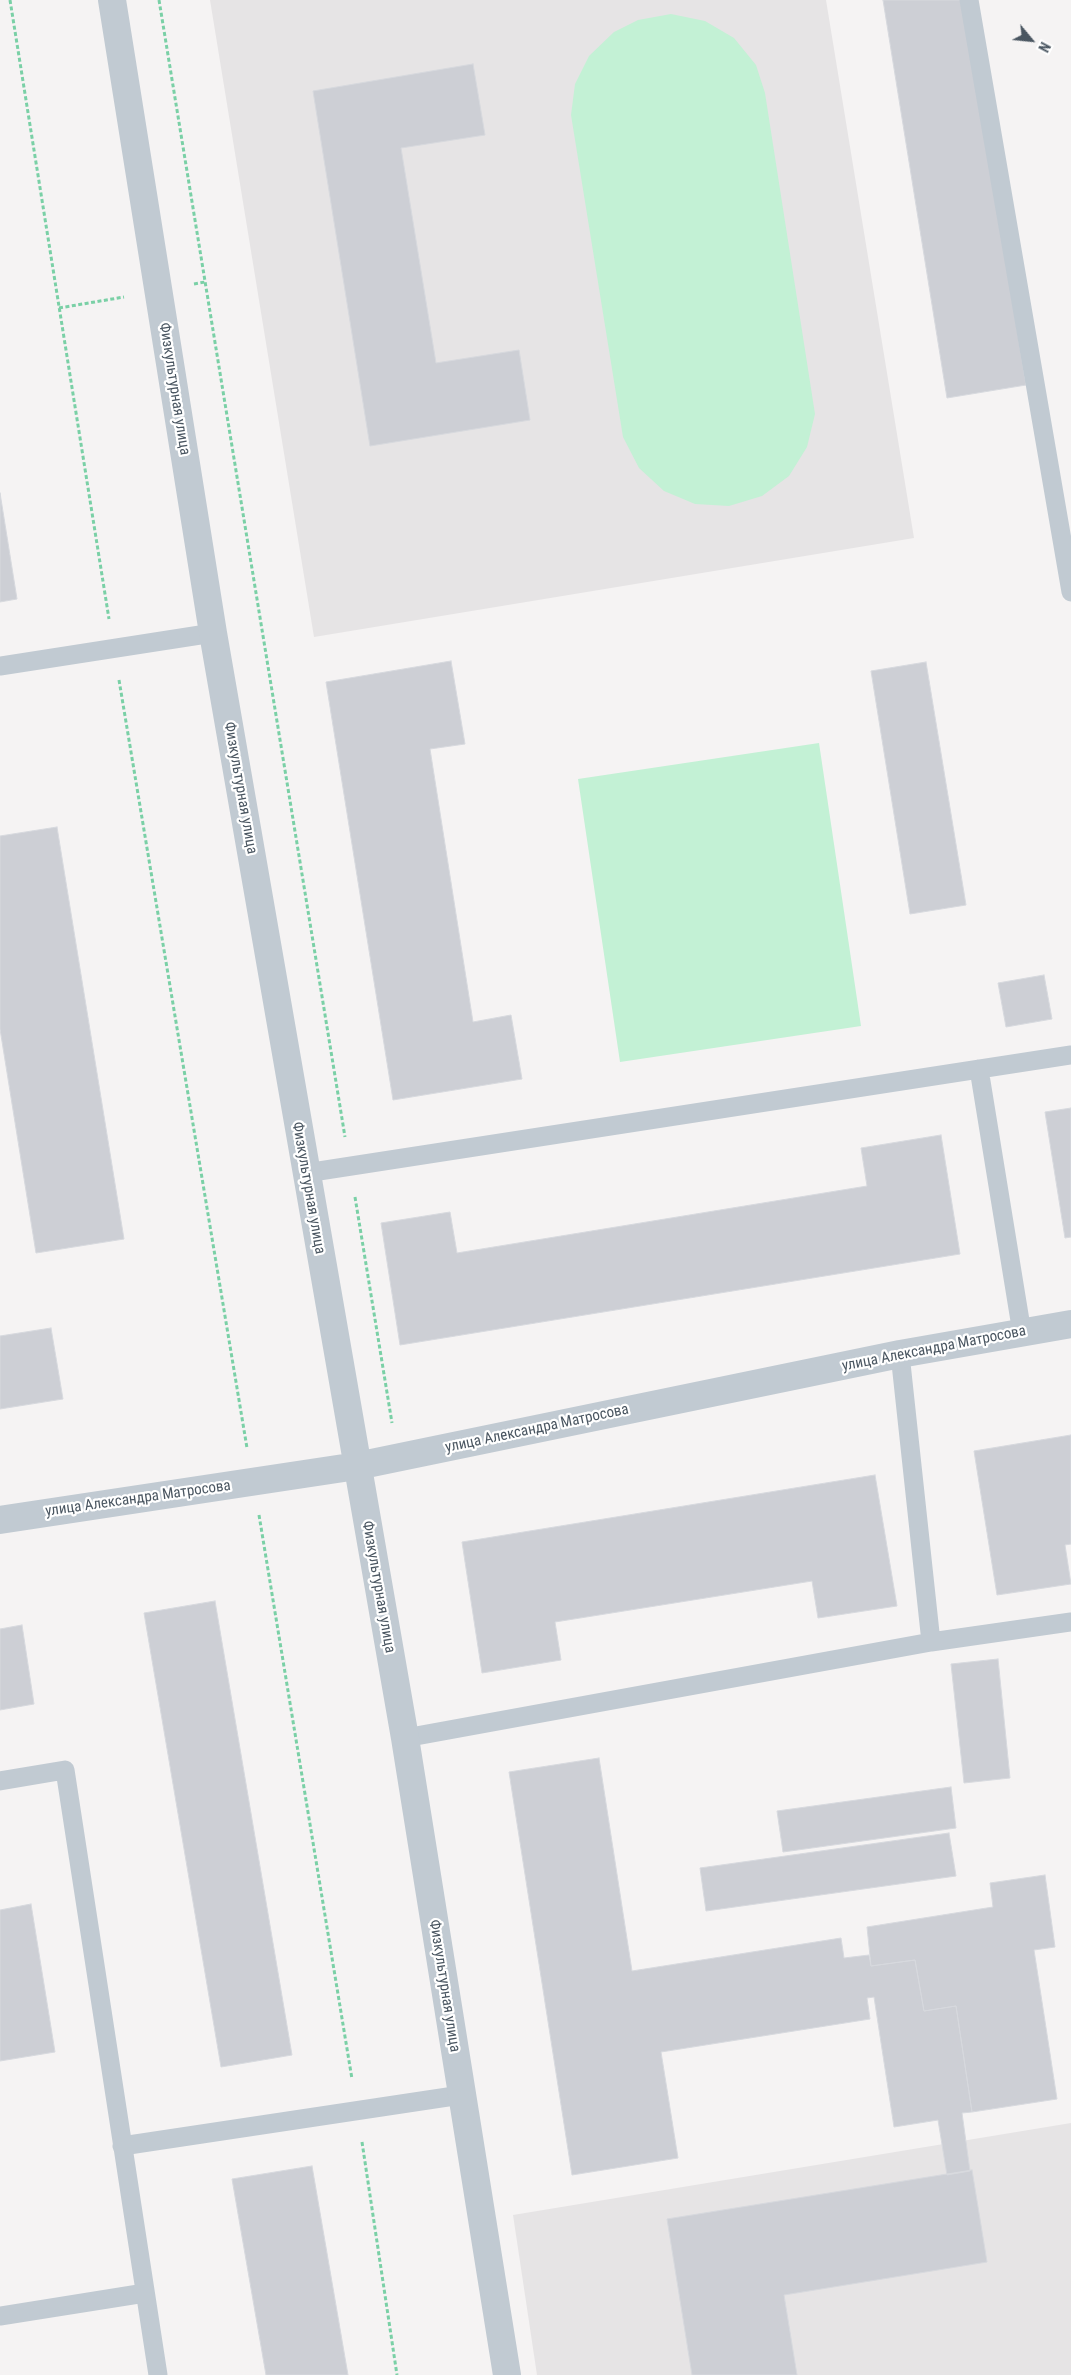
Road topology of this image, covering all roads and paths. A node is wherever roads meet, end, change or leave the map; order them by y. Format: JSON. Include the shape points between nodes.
{"nodes":[{"id":1,"x":10,"y":0,"type":"edge"},
{"id":2,"x":112,"y":0,"type":"edge"},
{"id":3,"x":159,"y":0,"type":"edge"},
{"id":4,"x":968,"y":0,"type":"edge"},
{"id":5,"x":1071,"y":592,"type":"edge"},
{"id":6,"x":213,"y":633,"type":"junction"},
{"id":7,"x":113,"y":648,"type":"junction"},
{"id":8,"x":0,"y":666,"type":"edge"},
{"id":9,"x":1071,"y":1055,"type":"edge"},
{"id":10,"x":980,"y":1069,"type":"junction"},
{"id":11,"x":350,"y":1166,"type":"junction"},
{"id":12,"x":306,"y":1173,"type":"junction"},
{"id":13,"x":1071,"y":1324,"type":"edge"},
{"id":14,"x":1022,"y":1333,"type":"junction"},
{"id":15,"x":900,"y":1354,"type":"junction"},
{"id":16,"x":398,"y":1458,"type":"junction"},
{"id":17,"x":357,"y":1466,"type":"junction"},
{"id":18,"x":253,"y":1482,"type":"junction"},
{"id":19,"x":0,"y":1520,"type":"edge"},
{"id":20,"x":1071,"y":1622,"type":"edge"},
{"id":21,"x":931,"y":1642,"type":"junction"},
{"id":22,"x":405,"y":1738,"type":"junction"},
{"id":23,"x":0,"y":1782,"type":"edge"},
{"id":24,"x":461,"y":2095,"type":"junction"},
{"id":25,"x":358,"y":2111,"type":"junction"},
{"id":26,"x":122,"y":2146,"type":"junction"},
{"id":27,"x":145,"y":2293,"type":"junction"},
{"id":28,"x":0,"y":2316,"type":"edge"},
{"id":29,"x":158,"y":2375,"type":"edge"},
{"id":30,"x":397,"y":2375,"type":"edge"},
{"id":31,"x":507,"y":2375,"type":"edge"}],
"edges":[{"from":1,"to":7,"type":"path"},
{"from":2,"to":6,"type":"street","name":"Физкультурная улица"},
{"from":3,"to":11,"type":"path"},
{"from":4,"to":5,"type":"lane"},
{"from":6,"to":7,"type":"lane"},
{"from":6,"to":12,"type":"street","name":"Физкультурная улица"},
{"from":7,"to":8,"type":"lane"},
{"from":7,"to":18,"type":"path"},
{"from":9,"to":10,"type":"lane"},
{"from":10,"to":11,"type":"lane"},
{"from":10,"to":14,"type":"lane"},
{"from":11,"to":12,"type":"lane"},
{"from":11,"to":16,"type":"path"},
{"from":12,"to":17,"type":"street","name":"Физкультурная улица"},
{"from":13,"to":14,"type":"street","name":"улица Александра Матросова"},
{"from":14,"to":15,"type":"street","name":"улица Александра Матросова"},
{"from":15,"to":16,"type":"street","name":"улица Александра Матросова"},
{"from":15,"to":21,"type":"lane"},
{"from":16,"to":17,"type":"street","name":"улица Александра Матросова"},
{"from":17,"to":18,"type":"street","name":"улица Александра Матросова"},
{"from":17,"to":22,"type":"street","name":"Физкультурная улица"},
{"from":18,"to":19,"type":"street","name":"улица Александра Матросова"},
{"from":18,"to":25,"type":"path"},
{"from":20,"to":21,"type":"lane"},
{"from":21,"to":22,"type":"lane"},
{"from":22,"to":24,"type":"street","name":"Физкультурная улица"},
{"from":23,"to":26,"type":"lane","via":[[65,1770]]},
{"from":24,"to":25,"type":"lane"},
{"from":24,"to":31,"type":"street","name":"Физкультурная улица"},
{"from":25,"to":26,"type":"lane"},
{"from":25,"to":30,"type":"path"},
{"from":26,"to":27,"type":"lane"},
{"from":27,"to":28,"type":"lane"},
{"from":27,"to":29,"type":"lane"}]}
